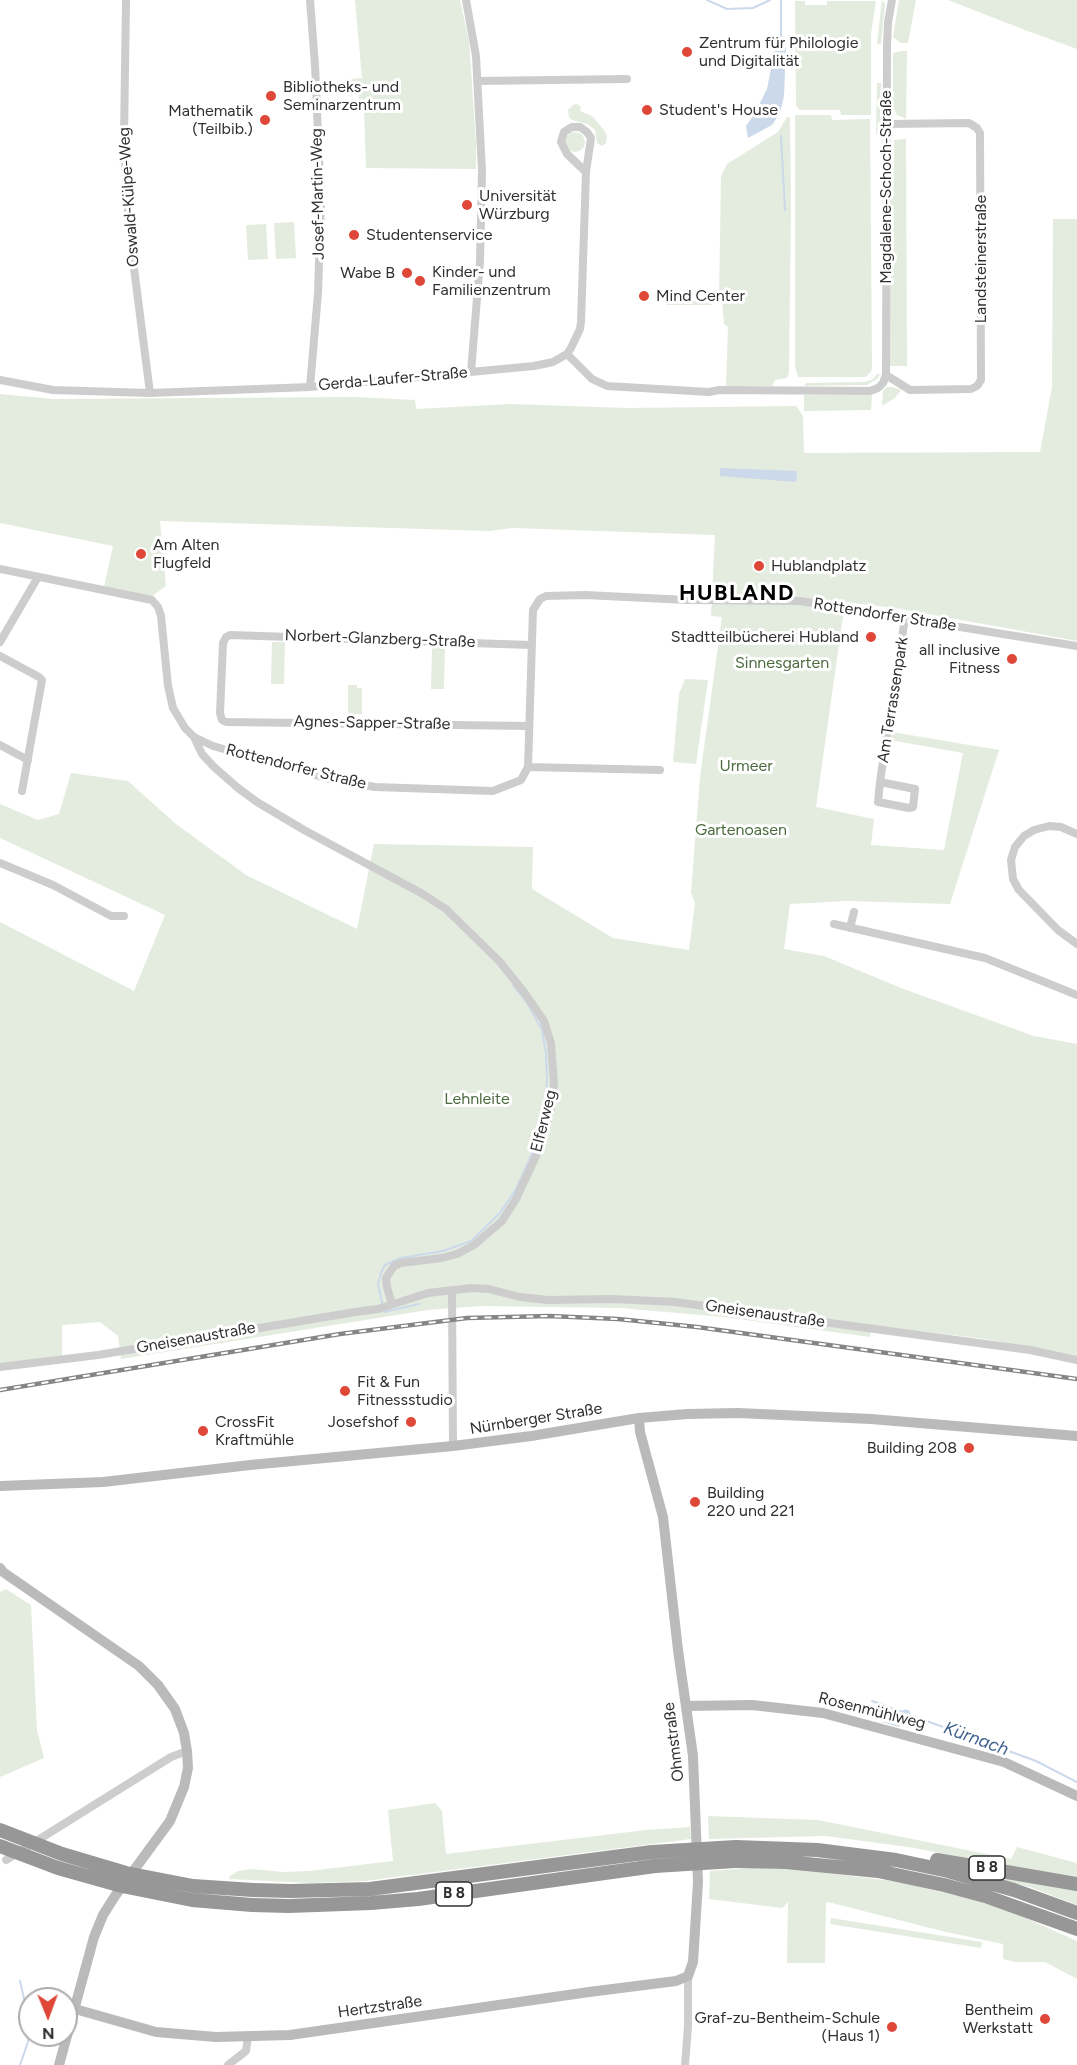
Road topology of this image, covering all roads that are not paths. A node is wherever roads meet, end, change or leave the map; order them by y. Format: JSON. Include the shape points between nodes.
{"nodes":[{"id":1,"x":126,"y":0,"type":"edge"},
{"id":2,"x":310,"y":0,"type":"edge"},
{"id":3,"x":466,"y":0,"type":"edge"},
{"id":4,"x":892,"y":0,"type":"edge"},
{"id":5,"x":627,"y":79,"type":"dead end"},
{"id":6,"x":477,"y":81,"type":"junction"},
{"id":7,"x":886,"y":124,"type":"junction"},
{"id":8,"x":586,"y":172,"type":"junction"},
{"id":9,"x":567,"y":354,"type":"junction"},
{"id":10,"x":471,"y":372,"type":"junction"},
{"id":11,"x":886,"y":375,"type":"junction"},
{"id":12,"x":0,"y":380,"type":"edge"},
{"id":13,"x":310,"y":387,"type":"junction"},
{"id":14,"x":150,"y":393,"type":"junction"},
{"id":15,"x":0,"y":569,"type":"edge"},
{"id":16,"x":38,"y":577,"type":"junction"},
{"id":17,"x":905,"y":618,"type":"junction"},
{"id":18,"x":0,"y":642,"type":"edge"},
{"id":19,"x":531,"y":645,"type":"junction"},
{"id":20,"x":1077,"y":646,"type":"edge"},
{"id":21,"x":0,"y":656,"type":"edge"},
{"id":22,"x":220,"y":713,"type":"joint"},
{"id":23,"x":529,"y":726,"type":"junction"},
{"id":24,"x":195,"y":737,"type":"junction"},
{"id":25,"x":0,"y":745,"type":"edge"},
{"id":26,"x":28,"y":760,"type":"junction"},
{"id":27,"x":528,"y":767,"type":"junction"},
{"id":28,"x":660,"y":770,"type":"dead end"},
{"id":29,"x":880,"y":782,"type":"junction"},
{"id":30,"x":22,"y":790,"type":"dead end"},
{"id":31,"x":1077,"y":834,"type":"edge"},
{"id":32,"x":0,"y":862,"type":"edge"},
{"id":33,"x":854,"y":912,"type":"dead end"},
{"id":34,"x":123,"y":916,"type":"dead end"},
{"id":35,"x":834,"y":924,"type":"dead end"},
{"id":36,"x":850,"y":928,"type":"junction"},
{"id":37,"x":1077,"y":944,"type":"edge"},
{"id":38,"x":1077,"y":995,"type":"edge"},
{"id":39,"x":452,"y":1291,"type":"junction"},
{"id":40,"x":392,"y":1304,"type":"junction"},
{"id":41,"x":1077,"y":1360,"type":"edge"},
{"id":42,"x":0,"y":1367,"type":"edge"},
{"id":43,"x":639,"y":1418,"type":"junction"},
{"id":44,"x":1077,"y":1436,"type":"edge"},
{"id":45,"x":453,"y":1446,"type":"junction"},
{"id":46,"x":0,"y":1486,"type":"edge"},
{"id":47,"x":2,"y":1570,"type":"edge"},
{"id":48,"x":686,"y":1706,"type":"junction"},
{"id":49,"x":187,"y":1751,"type":"junction"},
{"id":50,"x":1077,"y":1796,"type":"edge"},
{"id":51,"x":0,"y":1830,"type":"edge"},
{"id":52,"x":0,"y":1846,"type":"edge"},
{"id":53,"x":654,"y":1859,"type":"junction"},
{"id":54,"x":6,"y":1860,"type":"dead end"},
{"id":55,"x":896,"y":1860,"type":"junction"},
{"id":56,"x":1077,"y":1884,"type":"edge"},
{"id":57,"x":1077,"y":1913,"type":"edge"},
{"id":58,"x":1077,"y":1929,"type":"edge"},
{"id":59,"x":688,"y":1976,"type":"junction"},
{"id":60,"x":78,"y":1998,"type":"edge"},
{"id":61,"x":78,"y":2010,"type":"edge"},
{"id":62,"x":248,"y":2037,"type":"junction"},
{"id":63,"x":64,"y":2047,"type":"edge"},
{"id":64,"x":59,"y":2065,"type":"edge"},
{"id":65,"x":228,"y":2065,"type":"edge"},
{"id":66,"x":685,"y":2065,"type":"edge"}],
"edges":[{"from":1,"to":14,"type":"street","name":"Oswald-Külpe-Weg","via":[[126,180]]},
{"from":2,"to":13,"type":"street","name":"Josef-Martin-Weg","via":[[321,193]]},
{"from":3,"to":6,"type":"street"},
{"from":4,"to":7,"type":"street","name":"Magdalene-Schoch-Straße"},
{"from":5,"to":6,"type":"street"},
{"from":6,"to":10,"type":"street","via":[[482,171]]},
{"from":7,"to":11,"type":"street","name":"Magdalene-Schoch-Straße"},
{"from":7,"to":11,"type":"street","name":"Landsteinerstraße","via":[[969,123],[980,133],[981,380],[971,389],[910,390]]},
{"from":8,"to":8,"type":"street","via":[[561,142],[564,132],[572,127],[580,127],[591,138]]},
{"from":8,"to":9,"type":"street","via":[[580,329]]},
{"from":9,"to":10,"type":"street","name":"Gerda-Laufer-Straße","via":[[543,365]]},
{"from":9,"to":11,"type":"street","via":[[592,379],[607,386],[709,392],[870,391],[878,388]]},
{"from":10,"to":13,"type":"street","name":"Gerda-Laufer-Straße"},
{"from":12,"to":14,"type":"street","name":"Gerda-Laufer-Straße","via":[[52,390]]},
{"from":13,"to":14,"type":"street","name":"Gerda-Laufer-Straße"},
{"from":15,"to":16,"type":"street","name":"Rottendorfer Straße"},
{"from":16,"to":18,"type":"street"},
{"from":16,"to":24,"type":"street","name":"Rottendorfer Straße","via":[[152,600],[161,616],[173,708],[184,728]]},
{"from":17,"to":19,"type":"street","name":"Rottendorfer Straße","via":[[800,601],[546,596],[533,610]]},
{"from":17,"to":20,"type":"street","name":"Rottendorfer Straße"},
{"from":17,"to":29,"type":"street","name":"Am Terrassenpark"},
{"from":19,"to":22,"type":"street","name":"Norbert-Glanzberg-Straße","via":[[230,635],[223,643]]},
{"from":19,"to":23,"type":"street"},
{"from":21,"to":26,"type":"street","via":[[42,680]]},
{"from":22,"to":23,"type":"street","name":"Agnes-Sapper-Straße","via":[[226,722]]},
{"from":23,"to":27,"type":"street"},
{"from":24,"to":27,"type":"street","name":"Rottendorfer Straße","via":[[213,746],[329,779],[375,787],[493,791],[521,780]]},
{"from":24,"to":40,"type":"street","name":"Elferweg","via":[[202,754],[214,767],[257,802],[446,909],[499,962],[544,1021],[551,1043],[551,1108],[537,1154],[516,1199],[497,1226],[474,1245],[442,1258],[394,1266],[386,1278]]},
{"from":25,"to":26,"type":"street"},
{"from":26,"to":30,"type":"street"},
{"from":27,"to":28,"type":"street"},
{"from":29,"to":29,"type":"street","name":"Am Terrassenpark","via":[[878,802],[913,807],[915,789]]},
{"from":31,"to":37,"type":"street","via":[[1061,827],[1034,830],[1024,836],[1011,860],[1019,890]]},
{"from":32,"to":34,"type":"street","via":[[111,916]]},
{"from":33,"to":36,"type":"street"},
{"from":35,"to":36,"type":"street"},
{"from":36,"to":38,"type":"street","via":[[984,958]]},
{"from":39,"to":40,"type":"street","via":[[428,1293]]},
{"from":39,"to":41,"type":"street","name":"Gneisenaustraße","via":[[471,1288],[548,1300],[675,1302],[1030,1350]]},
{"from":39,"to":45,"type":"street"},
{"from":40,"to":42,"type":"street","name":"Gneisenaustraße","via":[[98,1355]]},
{"from":43,"to":44,"type":"street","name":"Nürnberger Straße","via":[[750,1413]]},
{"from":43,"to":45,"type":"street","name":"Nürnberger Straße"},
{"from":43,"to":48,"type":"street","name":"Ohmstraße","via":[[639,1432],[663,1517]]},
{"from":45,"to":46,"type":"street","name":"Nürnberger Straße","via":[[103,1482]]},
{"from":47,"to":49,"type":"street","via":[[139,1666],[175,1709]]},
{"from":48,"to":50,"type":"street","name":"Rosenmühlweg","via":[[752,1705],[823,1713],[1004,1762]]},
{"from":48,"to":59,"type":"street","name":"Ohmstraße","via":[[693,1756],[698,1882],[693,1962]]},
{"from":49,"to":54,"type":"street","via":[[171,1757]]},
{"from":49,"to":60,"type":"street","via":[[188,1768],[180,1800],[170,1821],[103,1915]]},
{"from":51,"to":53,"type":"highway","number":"B 8","bridge":true,"via":[[126,1873],[193,1886],[253,1890],[370,1889]]},
{"from":52,"to":53,"type":"highway","number":"B 8","bridge":true,"via":[[68,1871],[134,1889],[192,1900],[252,1905],[382,1902]]},
{"from":53,"to":55,"type":"highway","number":"B 8","bridge":true,"via":[[736,1847],[817,1850]]},
{"from":53,"to":58,"type":"highway","number":"B 8","bridge":true,"via":[[786,1862],[878,1872],[985,1896]]},
{"from":55,"to":56,"type":"highway","number":"B 8","via":[[937,1860]]},
{"from":55,"to":57,"type":"highway","number":"B 8","via":[[1003,1887]]},
{"from":59,"to":62,"type":"street","name":"Hertzstraße","via":[[676,1982],[290,2035]]},
{"from":59,"to":66,"type":"street","name":"Ohmstraße"},
{"from":61,"to":62,"type":"street","name":"Hertzstraße","via":[[156,2032]]},
{"from":62,"to":65,"type":"street","via":[[246,2051]]},
{"from":63,"to":64,"type":"street"}]}
